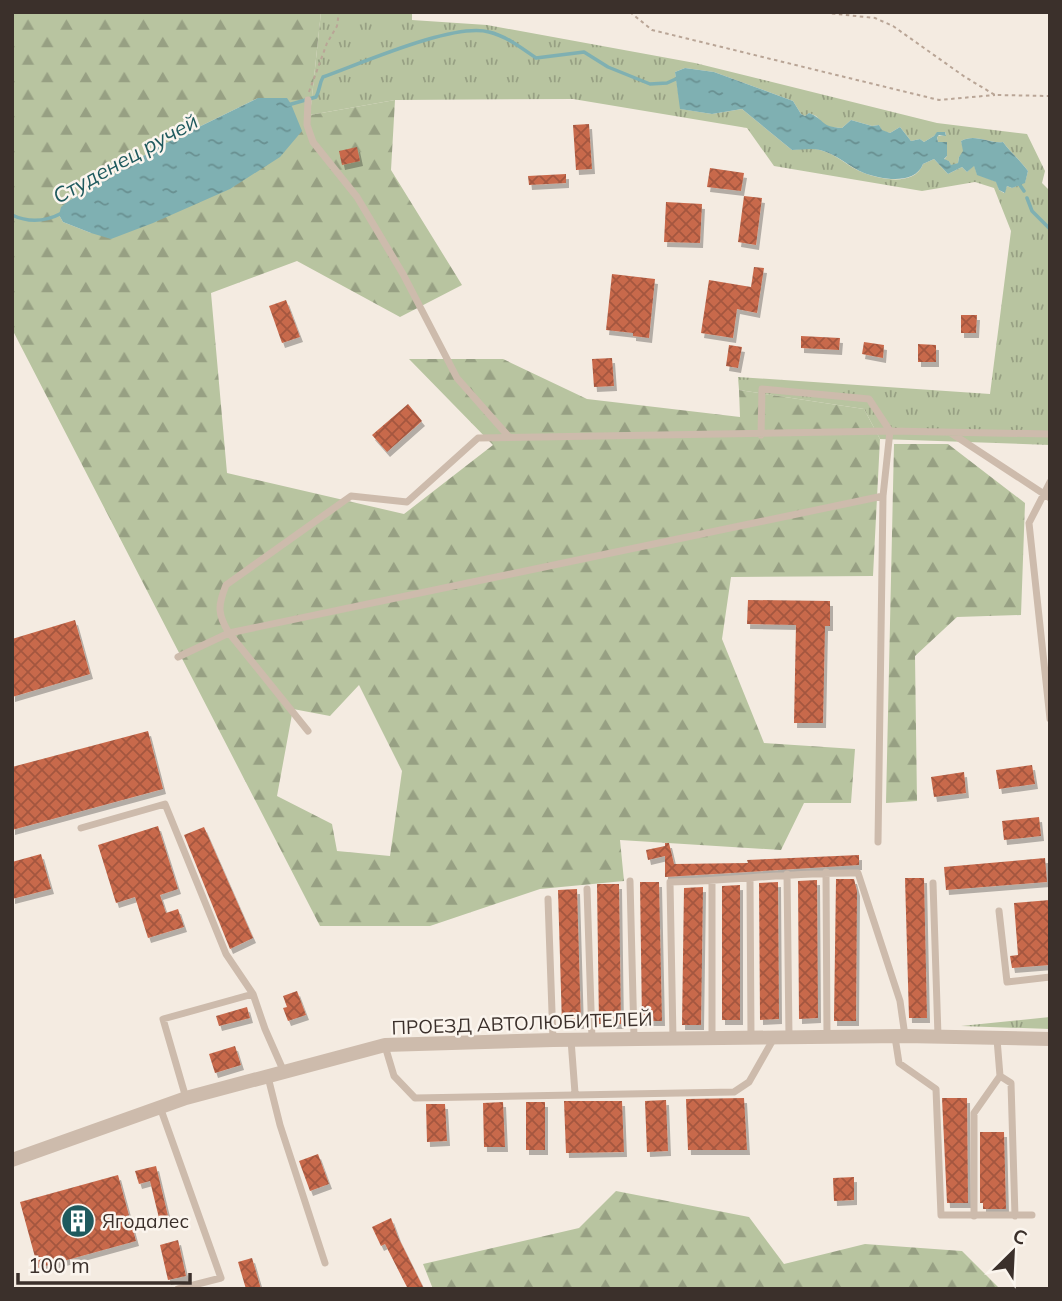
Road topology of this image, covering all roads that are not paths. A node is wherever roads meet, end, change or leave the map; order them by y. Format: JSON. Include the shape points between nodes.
{"nodes":[{"id":1,"x":308,"y":100,"type":"road end"},
{"id":2,"x":890,"y":431,"type":"junction"},
{"id":3,"x":951,"y":432,"type":"junction"},
{"id":4,"x":1050,"y":434,"type":"edge"},
{"id":5,"x":761,"y":435,"type":"junction"},
{"id":6,"x":509,"y":438,"type":"junction"},
{"id":7,"x":1050,"y":482,"type":"edge"},
{"id":8,"x":1047,"y":495,"type":"edge"},
{"id":9,"x":883,"y":496,"type":"junction"},
{"id":10,"x":229,"y":633,"type":"junction"},
{"id":11,"x":178,"y":657,"type":"dead end"},
{"id":12,"x":1049,"y":719,"type":"edge"},
{"id":13,"x":1050,"y":729,"type":"edge"},
{"id":14,"x":308,"y":731,"type":"dead end"},
{"id":15,"x":81,"y":828,"type":"dead end"},
{"id":16,"x":878,"y":842,"type":"dead end"},
{"id":17,"x":825,"y":873,"type":"junction"},
{"id":18,"x":786,"y":874,"type":"junction"},
{"id":19,"x":750,"y":879,"type":"junction"},
{"id":20,"x":630,"y":881,"type":"dead end"},
{"id":21,"x":712,"y":881,"type":"junction"},
{"id":22,"x":933,"y":883,"type":"dead end"},
{"id":23,"x":587,"y":889,"type":"dead end"},
{"id":24,"x":548,"y":900,"type":"dead end"},
{"id":25,"x":999,"y":911,"type":"dead end"},
{"id":26,"x":1050,"y":977,"type":"edge"},
{"id":27,"x":253,"y":994,"type":"junction"},
{"id":28,"x":900,"y":1036,"type":"junction"},
{"id":29,"x":751,"y":1037,"type":"junction"},
{"id":30,"x":782,"y":1037,"type":"junction"},
{"id":31,"x":827,"y":1037,"type":"junction"},
{"id":32,"x":938,"y":1037,"type":"junction"},
{"id":33,"x":712,"y":1038,"type":"junction"},
{"id":34,"x":997,"y":1038,"type":"junction"},
{"id":35,"x":634,"y":1039,"type":"junction"},
{"id":36,"x":673,"y":1039,"type":"junction"},
{"id":37,"x":1050,"y":1039,"type":"edge"},
{"id":38,"x":552,"y":1040,"type":"junction"},
{"id":39,"x":571,"y":1040,"type":"junction"},
{"id":40,"x":592,"y":1040,"type":"junction"},
{"id":41,"x":385,"y":1045,"type":"junction"},
{"id":42,"x":285,"y":1072,"type":"junction"},
{"id":43,"x":1000,"y":1076,"type":"junction"},
{"id":44,"x":268,"y":1077,"type":"junction"},
{"id":45,"x":575,"y":1093,"type":"junction"},
{"id":46,"x":186,"y":1098,"type":"junction"},
{"id":47,"x":160,"y":1106,"type":"junction"},
{"id":48,"x":12,"y":1160,"type":"edge"},
{"id":49,"x":1032,"y":1215,"type":"dead end"},
{"id":50,"x":974,"y":1216,"type":"junction"},
{"id":51,"x":1015,"y":1216,"type":"junction"},
{"id":52,"x":325,"y":1263,"type":"dead end"},
{"id":53,"x":178,"y":1289,"type":"edge"}],
"edges":[{"from":1,"to":6,"type":"lane","via":[[307,125],[313,142],[357,197],[457,378]]},
{"from":2,"to":3,"type":"lane"},
{"from":2,"to":5,"type":"lane"},
{"from":2,"to":5,"type":"lane","via":[[869,399],[762,389]]},
{"from":2,"to":9,"type":"lane"},
{"from":3,"to":4,"type":"lane"},
{"from":3,"to":8,"type":"lane"},
{"from":5,"to":6,"type":"lane"},
{"from":6,"to":10,"type":"lane","via":[[478,438],[407,502],[351,496],[328,512],[226,585],[218,605]]},
{"from":7,"to":8,"type":"lane"},
{"from":8,"to":12,"type":"lane","via":[[1029,523]]},
{"from":9,"to":10,"type":"lane"},
{"from":9,"to":16,"type":"lane"},
{"from":10,"to":11,"type":"lane"},
{"from":10,"to":14,"type":"lane"},
{"from":12,"to":13,"type":"lane"},
{"from":15,"to":27,"type":"lane","via":[[165,804],[226,954]]},
{"from":17,"to":18,"type":"lane"},
{"from":17,"to":28,"type":"lane","via":[[858,873],[900,1001]]},
{"from":17,"to":31,"type":"lane"},
{"from":18,"to":19,"type":"lane"},
{"from":18,"to":30,"type":"lane"},
{"from":19,"to":21,"type":"lane"},
{"from":19,"to":29,"type":"lane"},
{"from":20,"to":35,"type":"lane"},
{"from":21,"to":33,"type":"lane"},
{"from":21,"to":36,"type":"lane","via":[[670,882]]},
{"from":22,"to":32,"type":"lane"},
{"from":23,"to":40,"type":"lane"},
{"from":24,"to":38,"type":"lane"},
{"from":25,"to":26,"type":"lane","via":[[1007,982]]},
{"from":27,"to":42,"type":"lane"},
{"from":27,"to":46,"type":"lane","via":[[163,1019]]},
{"from":28,"to":31,"type":"street","name":"ПРОЕЗД АВТОЛЮБИТЕЛЕЙ"},
{"from":28,"to":32,"type":"street","name":"ПРОЕЗД АВТОЛЮБИТЕЛЕЙ"},
{"from":28,"to":50,"type":"lane","via":[[899,1063],[936,1089],[941,1215]]},
{"from":29,"to":30,"type":"street","name":"ПРОЕЗД АВТОЛЮБИТЕЛЕЙ"},
{"from":29,"to":33,"type":"street","name":"ПРОЕЗД АВТОЛЮБИТЕЛЕЙ"},
{"from":30,"to":31,"type":"street","name":"ПРОЕЗД АВТОЛЮБИТЕЛЕЙ"},
{"from":30,"to":45,"type":"lane","via":[[749,1082],[734,1092]]},
{"from":32,"to":34,"type":"street","name":"ПРОЕЗД АВТОЛЮБИТЕЛЕЙ"},
{"from":33,"to":36,"type":"street","name":"ПРОЕЗД АВТОЛЮБИТЕЛЕЙ"},
{"from":34,"to":37,"type":"street","name":"ПРОЕЗД АВТОЛЮБИТЕЛЕЙ"},
{"from":34,"to":43,"type":"lane"},
{"from":35,"to":36,"type":"street","name":"ПРОЕЗД АВТОЛЮБИТЕЛЕЙ"},
{"from":35,"to":40,"type":"street","name":"ПРОЕЗД АВТОЛЮБИТЕЛЕЙ"},
{"from":38,"to":39,"type":"street","name":"ПРОЕЗД АВТОЛЮБИТЕЛЕЙ"},
{"from":38,"to":41,"type":"street","name":"ПРОЕЗД АВТОЛЮБИТЕЛЕЙ"},
{"from":39,"to":40,"type":"street","name":"ПРОЕЗД АВТОЛЮБИТЕЛЕЙ"},
{"from":39,"to":45,"type":"lane"},
{"from":41,"to":42,"type":"street","name":"ПРОЕЗД АВТОЛЮБИТЕЛЕЙ"},
{"from":41,"to":45,"type":"lane","via":[[394,1076],[415,1098]]},
{"from":42,"to":44,"type":"street","name":"ПРОЕЗД АВТОЛЮБИТЕЛЕЙ"},
{"from":43,"to":50,"type":"lane","via":[[975,1113]]},
{"from":43,"to":51,"type":"lane","via":[[1011,1083]]},
{"from":44,"to":46,"type":"street","name":"ПРОЕЗД АВТОЛЮБИТЕЛЕЙ"},
{"from":44,"to":52,"type":"lane"},
{"from":46,"to":47,"type":"street","name":"ПРОЕЗД АВТОЛЮБИТЕЛЕЙ"},
{"from":47,"to":48,"type":"street","name":"ПРОЕЗД АВТОЛЮБИТЕЛЕЙ"},
{"from":47,"to":53,"type":"lane","via":[[221,1278]]},
{"from":49,"to":51,"type":"lane"},
{"from":50,"to":51,"type":"lane"}]}
